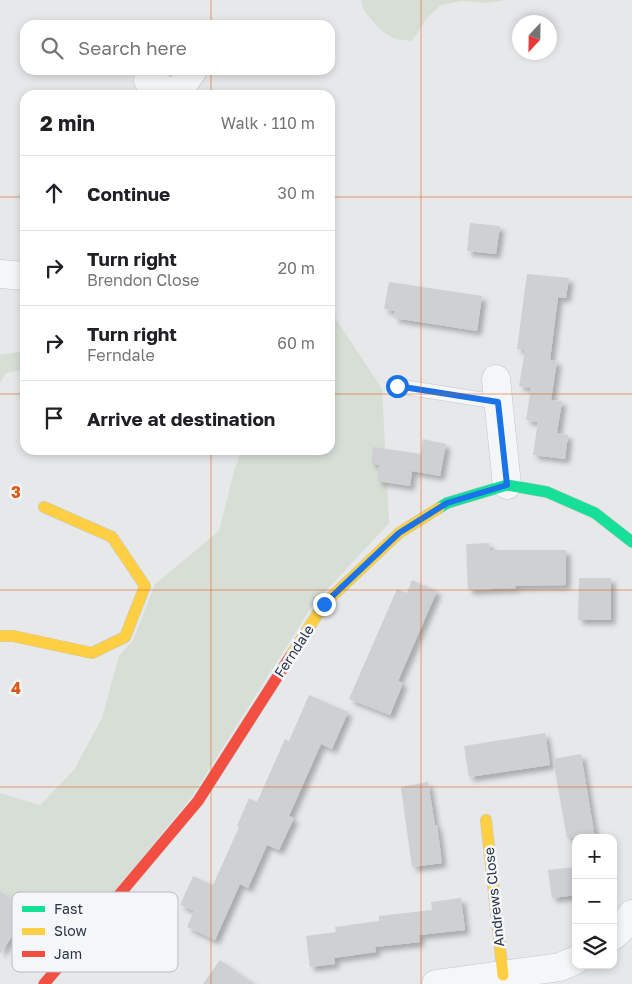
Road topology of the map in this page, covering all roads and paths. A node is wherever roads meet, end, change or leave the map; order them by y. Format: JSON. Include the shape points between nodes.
{"nodes":[{"id":1,"x":190,"y":75,"type":"edge"},
{"id":2,"x":148,"y":80,"type":"dead end"},
{"id":3,"x":166,"y":90,"type":"edge"},
{"id":4,"x":179,"y":90,"type":"edge"},
{"id":5,"x":0,"y":274,"type":"edge"},
{"id":6,"x":20,"y":276,"type":"edge"},
{"id":7,"x":397,"y":386,"type":"dead end"},
{"id":8,"x":497,"y":390,"type":"joint"},
{"id":9,"x":507,"y":485,"type":"junction"},
{"id":10,"x":44,"y":507,"type":"dead end"},
{"id":11,"x":632,"y":542,"type":"edge"},
{"id":12,"x":0,"y":636,"type":"edge"},
{"id":13,"x":486,"y":820,"type":"dead end"},
{"id":14,"x":121,"y":892,"type":"edge"},
{"id":15,"x":632,"y":914,"type":"edge"},
{"id":16,"x":617,"y":932,"type":"edge"},
{"id":17,"x":572,"y":962,"type":"edge"},
{"id":18,"x":54,"y":972,"type":"edge"},
{"id":19,"x":503,"y":975,"type":"junction"},
{"id":20,"x":44,"y":984,"type":"edge"},
{"id":21,"x":436,"y":984,"type":"edge"}],
"edges":[{"from":1,"to":4,"type":"street"},
{"from":2,"to":3,"type":"street"},
{"from":5,"to":6,"type":"street"},
{"from":7,"to":8,"type":"lane"},
{"from":8,"to":9,"type":"street"},
{"from":9,"to":11,"type":"street","name":"Ferndale","via":[[547,492],[595,512]]},
{"from":9,"to":14,"type":"street","name":"Ferndale","via":[[447,503],[399,533],[324,604],[198,800]]},
{"from":10,"to":12,"type":"street","via":[[112,537],[145,586],[125,637],[92,653]]},
{"from":13,"to":19,"type":"street","name":"Andrews Close"},
{"from":15,"to":16,"type":"street"},
{"from":17,"to":19,"type":"street","via":[[560,967]]},
{"from":18,"to":20,"type":"street","name":"Ferndale"},
{"from":19,"to":21,"type":"street"}]}
